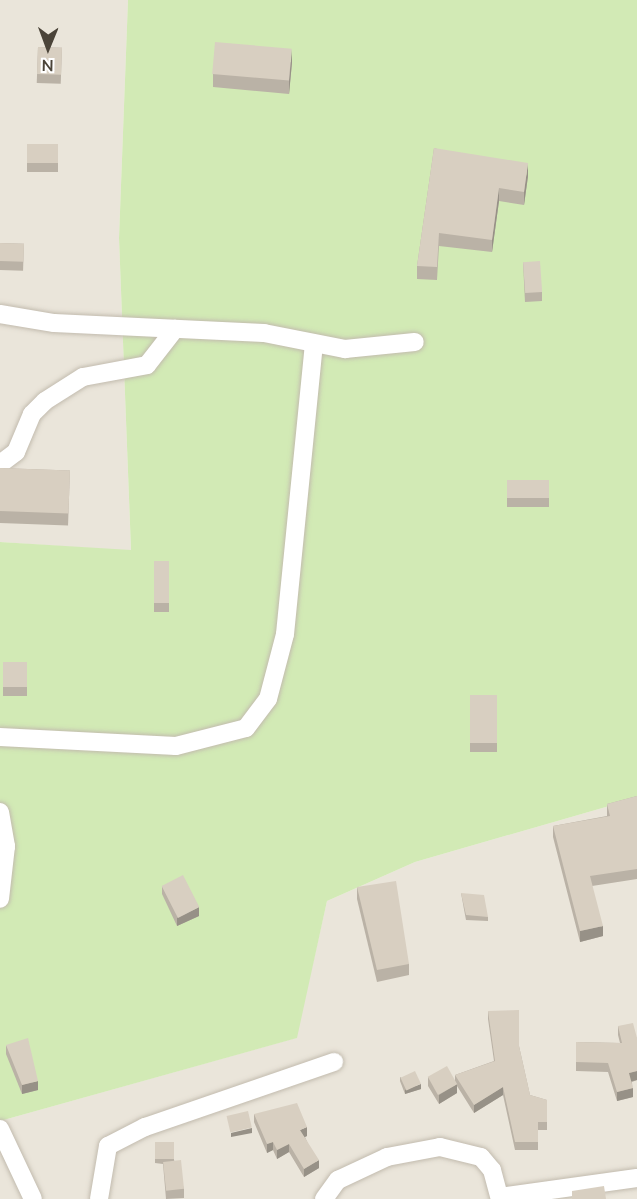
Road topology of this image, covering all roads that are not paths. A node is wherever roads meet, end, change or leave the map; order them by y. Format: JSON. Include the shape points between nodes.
{"nodes":[{"id":1,"x":0,"y":314,"type":"edge"},
{"id":2,"x":175,"y":329,"type":"junction"},
{"id":3,"x":415,"y":342,"type":"dead end"},
{"id":4,"x":314,"y":343,"type":"junction"},
{"id":5,"x":0,"y":464,"type":"edge"},
{"id":6,"x":0,"y":737,"type":"edge"},
{"id":7,"x":0,"y":812,"type":"edge"},
{"id":8,"x":0,"y":899,"type":"edge"},
{"id":9,"x":334,"y":1062,"type":"dead end"},
{"id":10,"x":0,"y":1129,"type":"edge"},
{"id":11,"x":637,"y":1178,"type":"edge"},
{"id":12,"x":500,"y":1198,"type":"edge"},
{"id":13,"x":33,"y":1199,"type":"edge"},
{"id":14,"x":99,"y":1199,"type":"edge"},
{"id":15,"x":324,"y":1199,"type":"edge"}],
"edges":[{"from":1,"to":2,"type":"street","via":[[54,323]]},
{"from":2,"to":4,"type":"street","via":[[264,333]]},
{"from":2,"to":5,"type":"street","via":[[147,365],[82,377],[45,401],[32,414],[16,452]]},
{"from":3,"to":4,"type":"street","via":[[385,349]]},
{"from":4,"to":6,"type":"street","via":[[285,634],[268,699],[246,728],[176,746]]},
{"from":7,"to":8,"type":"street","via":[[6,846]]},
{"from":9,"to":14,"type":"street","via":[[145,1127],[108,1146]]},
{"from":10,"to":13,"type":"street"},
{"from":11,"to":12,"type":"street"},
{"from":12,"to":15,"type":"street","via":[[492,1170],[481,1157],[440,1147],[387,1157],[338,1180]]}]}
